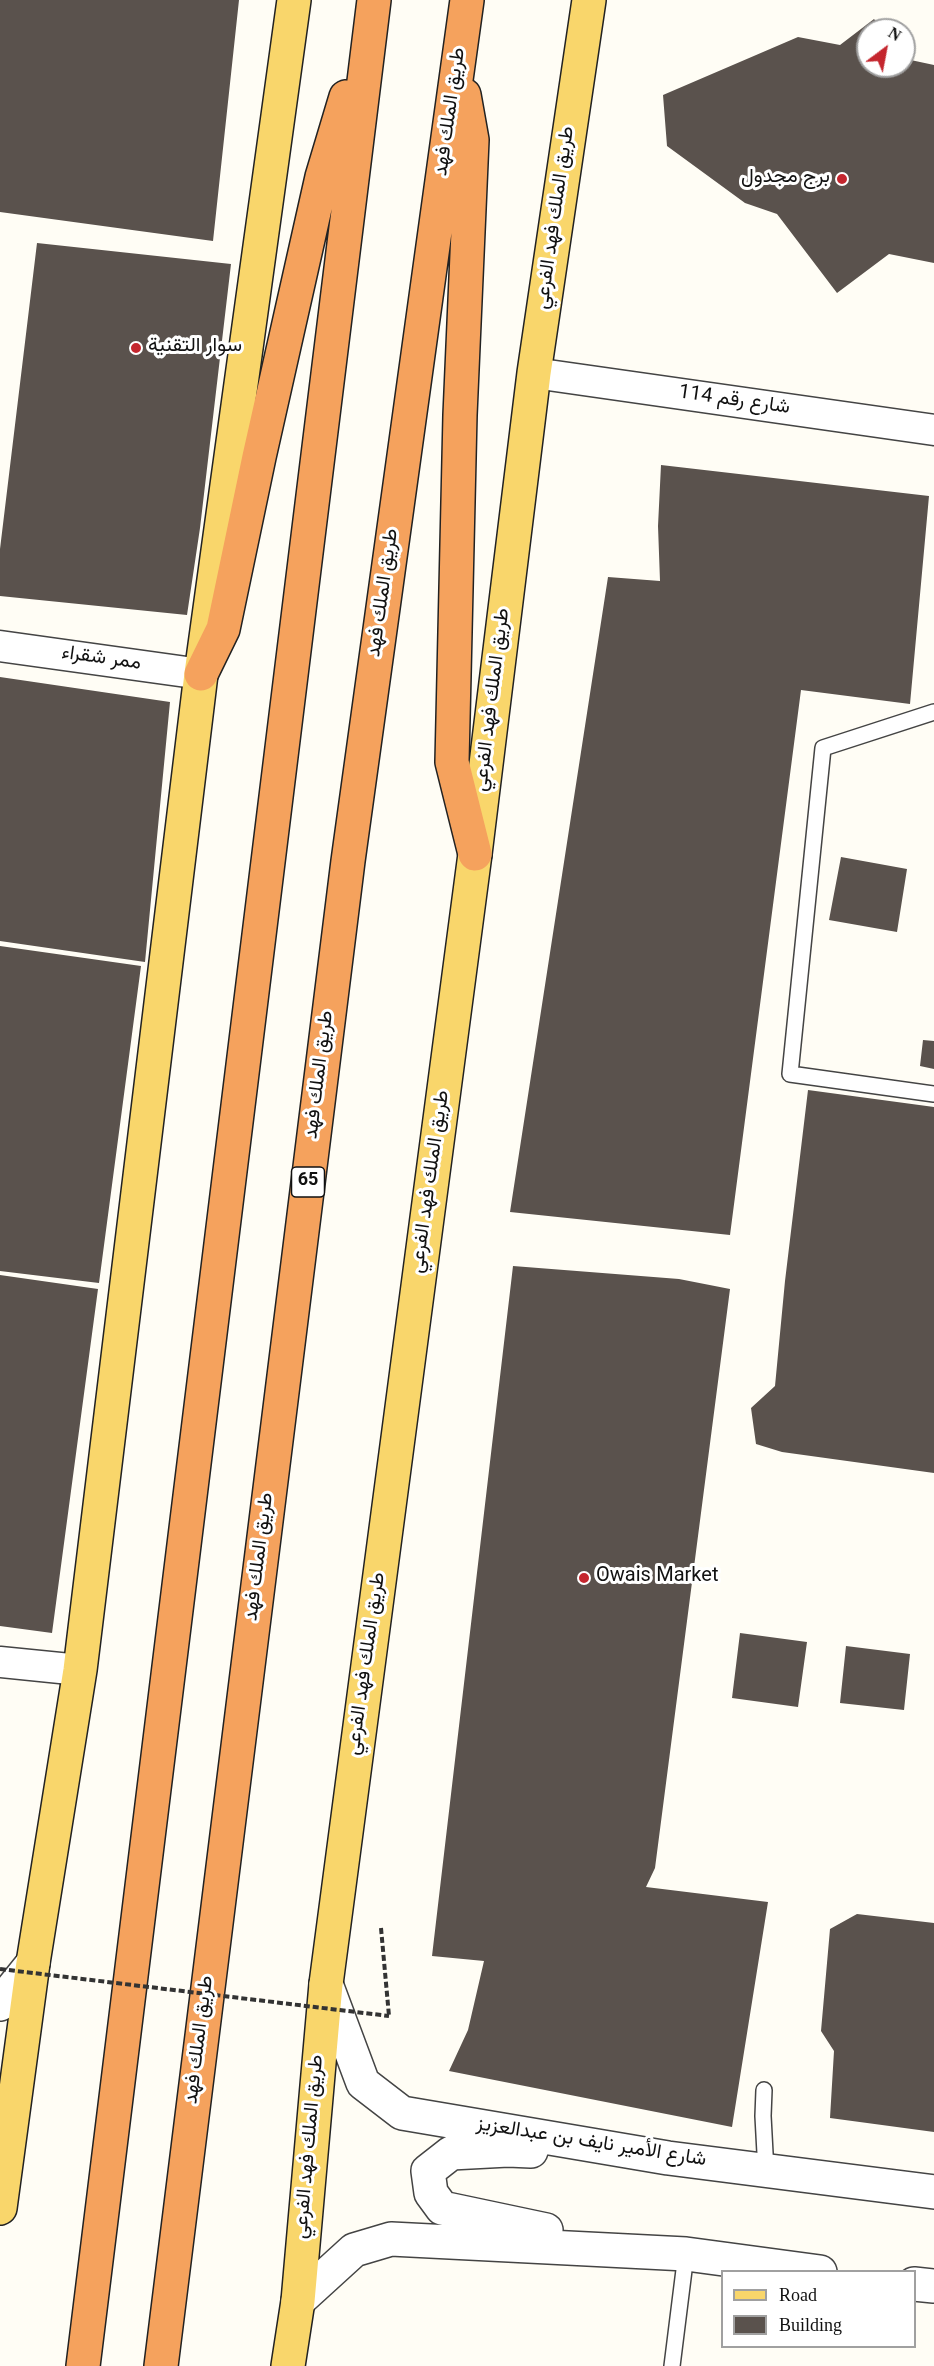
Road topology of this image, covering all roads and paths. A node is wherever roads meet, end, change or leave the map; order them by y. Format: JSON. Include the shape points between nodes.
{"nodes":[{"id":1,"x":294,"y":0,"type":"edge"},
{"id":2,"x":467,"y":0,"type":"edge"},
{"id":3,"x":589,"y":0,"type":"edge"},
{"id":4,"x":373,"y":6,"type":"edge"},
{"id":5,"x":459,"y":66,"type":"junction"},
{"id":6,"x":534,"y":373,"type":"junction"},
{"id":7,"x":934,"y":430,"type":"edge"},
{"id":8,"x":0,"y":646,"type":"edge"},
{"id":9,"x":201,"y":674,"type":"junction"},
{"id":10,"x":934,"y":712,"type":"edge"},
{"id":11,"x":475,"y":854,"type":"junction"},
{"id":12,"x":934,"y":1094,"type":"edge"},
{"id":13,"x":0,"y":1662,"type":"edge"},
{"id":14,"x":80,"y":1670,"type":"junction"},
{"id":15,"x":381,"y":1928,"type":"dead end"},
{"id":16,"x":33,"y":1963,"type":"junction"},
{"id":17,"x":0,"y":1969,"type":"edge"},
{"id":18,"x":326,"y":1984,"type":"junction"},
{"id":19,"x":0,"y":2004,"type":"edge"},
{"id":20,"x":764,"y":2090,"type":"dead end"},
{"id":21,"x":668,"y":2158,"type":"junction"},
{"id":22,"x":766,"y":2172,"type":"junction"},
{"id":23,"x":934,"y":2192,"type":"edge"},
{"id":24,"x":0,"y":2208,"type":"edge"},
{"id":25,"x":686,"y":2254,"type":"junction"},
{"id":26,"x":812,"y":2270,"type":"edge"},
{"id":27,"x":916,"y":2284,"type":"edge"},
{"id":28,"x":934,"y":2286,"type":"edge"},
{"id":29,"x":298,"y":2301,"type":"junction"},
{"id":30,"x":83,"y":2366,"type":"edge"},
{"id":31,"x":161,"y":2366,"type":"edge"},
{"id":32,"x":288,"y":2366,"type":"edge"},
{"id":33,"x":672,"y":2366,"type":"edge"}],
"edges":[{"from":1,"to":9,"type":"main road"},
{"from":2,"to":5,"type":"highway","name":"طريق الملك فهد","number":"65"},
{"from":3,"to":6,"type":"main road","name":"طريق الملك فهد الفرعي"},
{"from":4,"to":9,"type":"highway","via":[[322,177],[223,629]]},
{"from":4,"to":30,"type":"highway"},
{"from":5,"to":11,"type":"highway","via":[[472,140],[460,415],[452,762]]},
{"from":5,"to":31,"type":"highway","name":"طريق الملك فهد","number":"65","via":[[348,861]]},
{"from":6,"to":7,"type":"street","name":"شارع رقم 114"},
{"from":6,"to":11,"type":"main road","name":"طريق الملك فهد الفرعي"},
{"from":8,"to":9,"type":"street","name":"ممر شقراء"},
{"from":9,"to":14,"type":"main road"},
{"from":10,"to":12,"type":"lane","via":[[823,748],[790,1074]]},
{"from":11,"to":18,"type":"main road","name":"طريق الملك فهد الفرعي"},
{"from":13,"to":14,"type":"street"},
{"from":14,"to":16,"type":"main road"},
{"from":15,"to":17,"type":"path","bridge":true,"via":[[389,2016]]},
{"from":16,"to":19,"type":"street"},
{"from":16,"to":24,"type":"main road"},
{"from":18,"to":21,"type":"street","name":"شارع الأمير نايف بن عبدالعزيز","via":[[363,2083],[402,2113]]},
{"from":18,"to":29,"type":"main road","name":"طريق الملك فهد الفرعي"},
{"from":20,"to":22,"type":"lane"},
{"from":21,"to":22,"type":"street","name":"شارع الأمير نايف بن عبدالعزيز"},
{"from":21,"to":25,"type":"street","via":[[508,2150],[451,2153],[428,2171],[431,2193],[442,2208],[520,2226]]},
{"from":22,"to":23,"type":"street","name":"شارع الأمير نايف بن عبدالعزيز"},
{"from":25,"to":26,"type":"street"},
{"from":25,"to":29,"type":"street","via":[[391,2239],[354,2250]]},
{"from":25,"to":33,"type":"lane"},
{"from":27,"to":28,"type":"street"},
{"from":29,"to":32,"type":"main road","name":"طريق الملك فهد الفرعي"}]}
